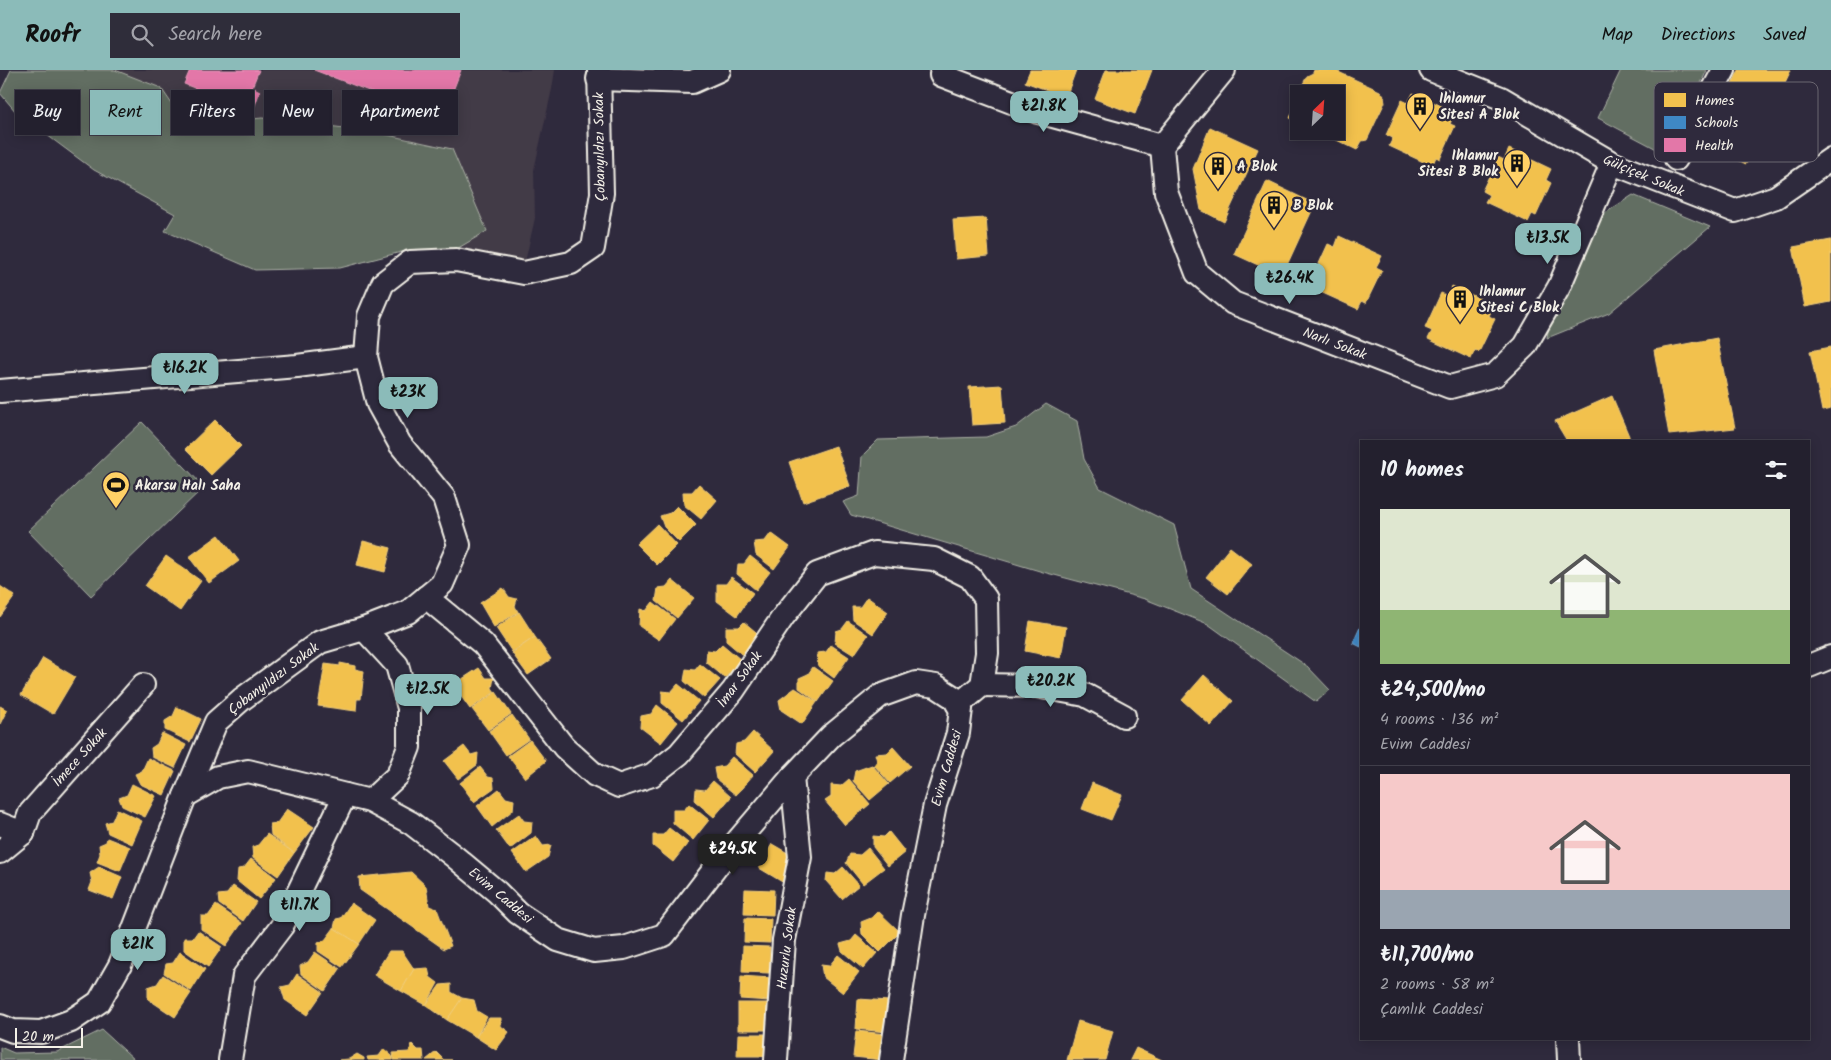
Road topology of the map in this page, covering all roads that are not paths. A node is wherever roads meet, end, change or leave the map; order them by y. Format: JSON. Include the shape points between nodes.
{"nodes":[{"id":1,"x":719,"y":70,"type":"edge"},
{"id":2,"x":1224,"y":70,"type":"edge"},
{"id":3,"x":1431,"y":70,"type":"edge"},
{"id":4,"x":1724,"y":70,"type":"edge"},
{"id":5,"x":599,"y":74,"type":"edge"},
{"id":6,"x":941,"y":75,"type":"dead end"},
{"id":7,"x":1718,"y":82,"type":"edge"},
{"id":8,"x":1162,"y":146,"type":"junction"},
{"id":9,"x":1831,"y":159,"type":"edge"},
{"id":10,"x":1612,"y":163,"type":"junction"},
{"id":11,"x":366,"y":357,"type":"junction"},
{"id":12,"x":0,"y":391,"type":"edge"},
{"id":13,"x":426,"y":597,"type":"junction"},
{"id":14,"x":364,"y":629,"type":"junction"},
{"id":15,"x":1831,"y":657,"type":"edge"},
{"id":16,"x":1810,"y":666,"type":"edge"},
{"id":17,"x":143,"y":685,"type":"dead end"},
{"id":18,"x":982,"y":686,"type":"junction"},
{"id":19,"x":958,"y":705,"type":"junction"},
{"id":20,"x":1124,"y":716,"type":"dead end"},
{"id":21,"x":792,"y":777,"type":"junction"},
{"id":22,"x":346,"y":795,"type":"junction"},
{"id":23,"x":184,"y":796,"type":"junction"},
{"id":24,"x":370,"y":802,"type":"junction"},
{"id":25,"x":0,"y":824,"type":"edge"},
{"id":26,"x":23,"y":833,"type":"junction"},
{"id":27,"x":0,"y":852,"type":"edge"},
{"id":28,"x":0,"y":1026,"type":"edge"},
{"id":29,"x":1568,"y":1040,"type":"edge"},
{"id":30,"x":230,"y":1060,"type":"edge"},
{"id":31,"x":776,"y":1060,"type":"edge"},
{"id":32,"x":892,"y":1060,"type":"edge"},
{"id":33,"x":1569,"y":1060,"type":"edge"}],
"edges":[{"from":1,"to":5,"type":"street","via":[[692,82]]},
{"from":2,"to":8,"type":"street"},
{"from":3,"to":10,"type":"street","name":"Gülçiçek Sokak","via":[[1500,98]]},
{"from":4,"to":7,"type":"street"},
{"from":5,"to":11,"type":"street","name":"Çobanyıldızı Sokak","via":[[602,194],[592,248],[571,263],[524,273],[456,260],[410,262],[383,283],[369,316]]},
{"from":6,"to":8,"type":"street","via":[[1038,112]]},
{"from":8,"to":10,"type":"street","name":"Narlı Sokak","via":[[1166,192],[1197,273],[1233,303],[1450,387],[1494,375],[1525,346],[1559,287]]},
{"from":9,"to":10,"type":"street","name":"Gülçiçek Sokak","via":[[1776,197],[1735,211]]},
{"from":11,"to":12,"type":"street","via":[[297,366]]},
{"from":11,"to":13,"type":"street","name":"Çobanyıldızı Sokak","via":[[378,404],[400,444],[444,498],[459,545],[442,584]]},
{"from":13,"to":14,"type":"street","name":"Çobanyıldızı Sokak","via":[[408,612]]},
{"from":13,"to":18,"type":"street","name":"İmar Sokak","via":[[483,644],[564,747],[595,775],[619,786],[652,775],[679,754],[733,691],[783,617],[817,574],[874,553],[934,559],[970,577],[986,599],[987,653]]},
{"from":14,"to":23,"type":"street","name":"Çobanyıldızı Sokak","via":[[320,642],[216,722]]},
{"from":14,"to":24,"type":"street","via":[[397,665],[409,708],[409,748],[398,775]]},
{"from":15,"to":16,"type":"street"},
{"from":17,"to":26,"type":"street","name":"İmece Sokak","via":[[30,812]]},
{"from":18,"to":19,"type":"street"},
{"from":18,"to":20,"type":"street","via":[[1036,686],[1085,695]]},
{"from":19,"to":21,"type":"street","name":"Evim Caddesi","via":[[953,696],[936,686],[916,683],[880,696],[832,736]]},
{"from":19,"to":32,"type":"street","name":"Evim Caddesi","via":[[961,709],[958,733],[935,805],[913,915]]},
{"from":21,"to":24,"type":"street","name":"Evim Caddesi","via":[[664,934],[624,948],[594,951],[558,940],[518,913],[455,856],[411,823]]},
{"from":21,"to":31,"type":"street","name":"Huzurlu Sokak","via":[[800,856],[784,940]]},
{"from":22,"to":23,"type":"street","name":"Evim Caddesi","via":[[248,771],[218,777]]},
{"from":22,"to":24,"type":"street","name":"Evim Caddesi"},
{"from":22,"to":30,"type":"street","via":[[282,926],[244,976]]},
{"from":23,"to":28,"type":"street","via":[[120,964],[99,1002],[71,1021],[41,1032],[13,1031]]},
{"from":25,"to":26,"type":"street"},
{"from":26,"to":27,"type":"street"},
{"from":29,"to":33,"type":"street"}]}
